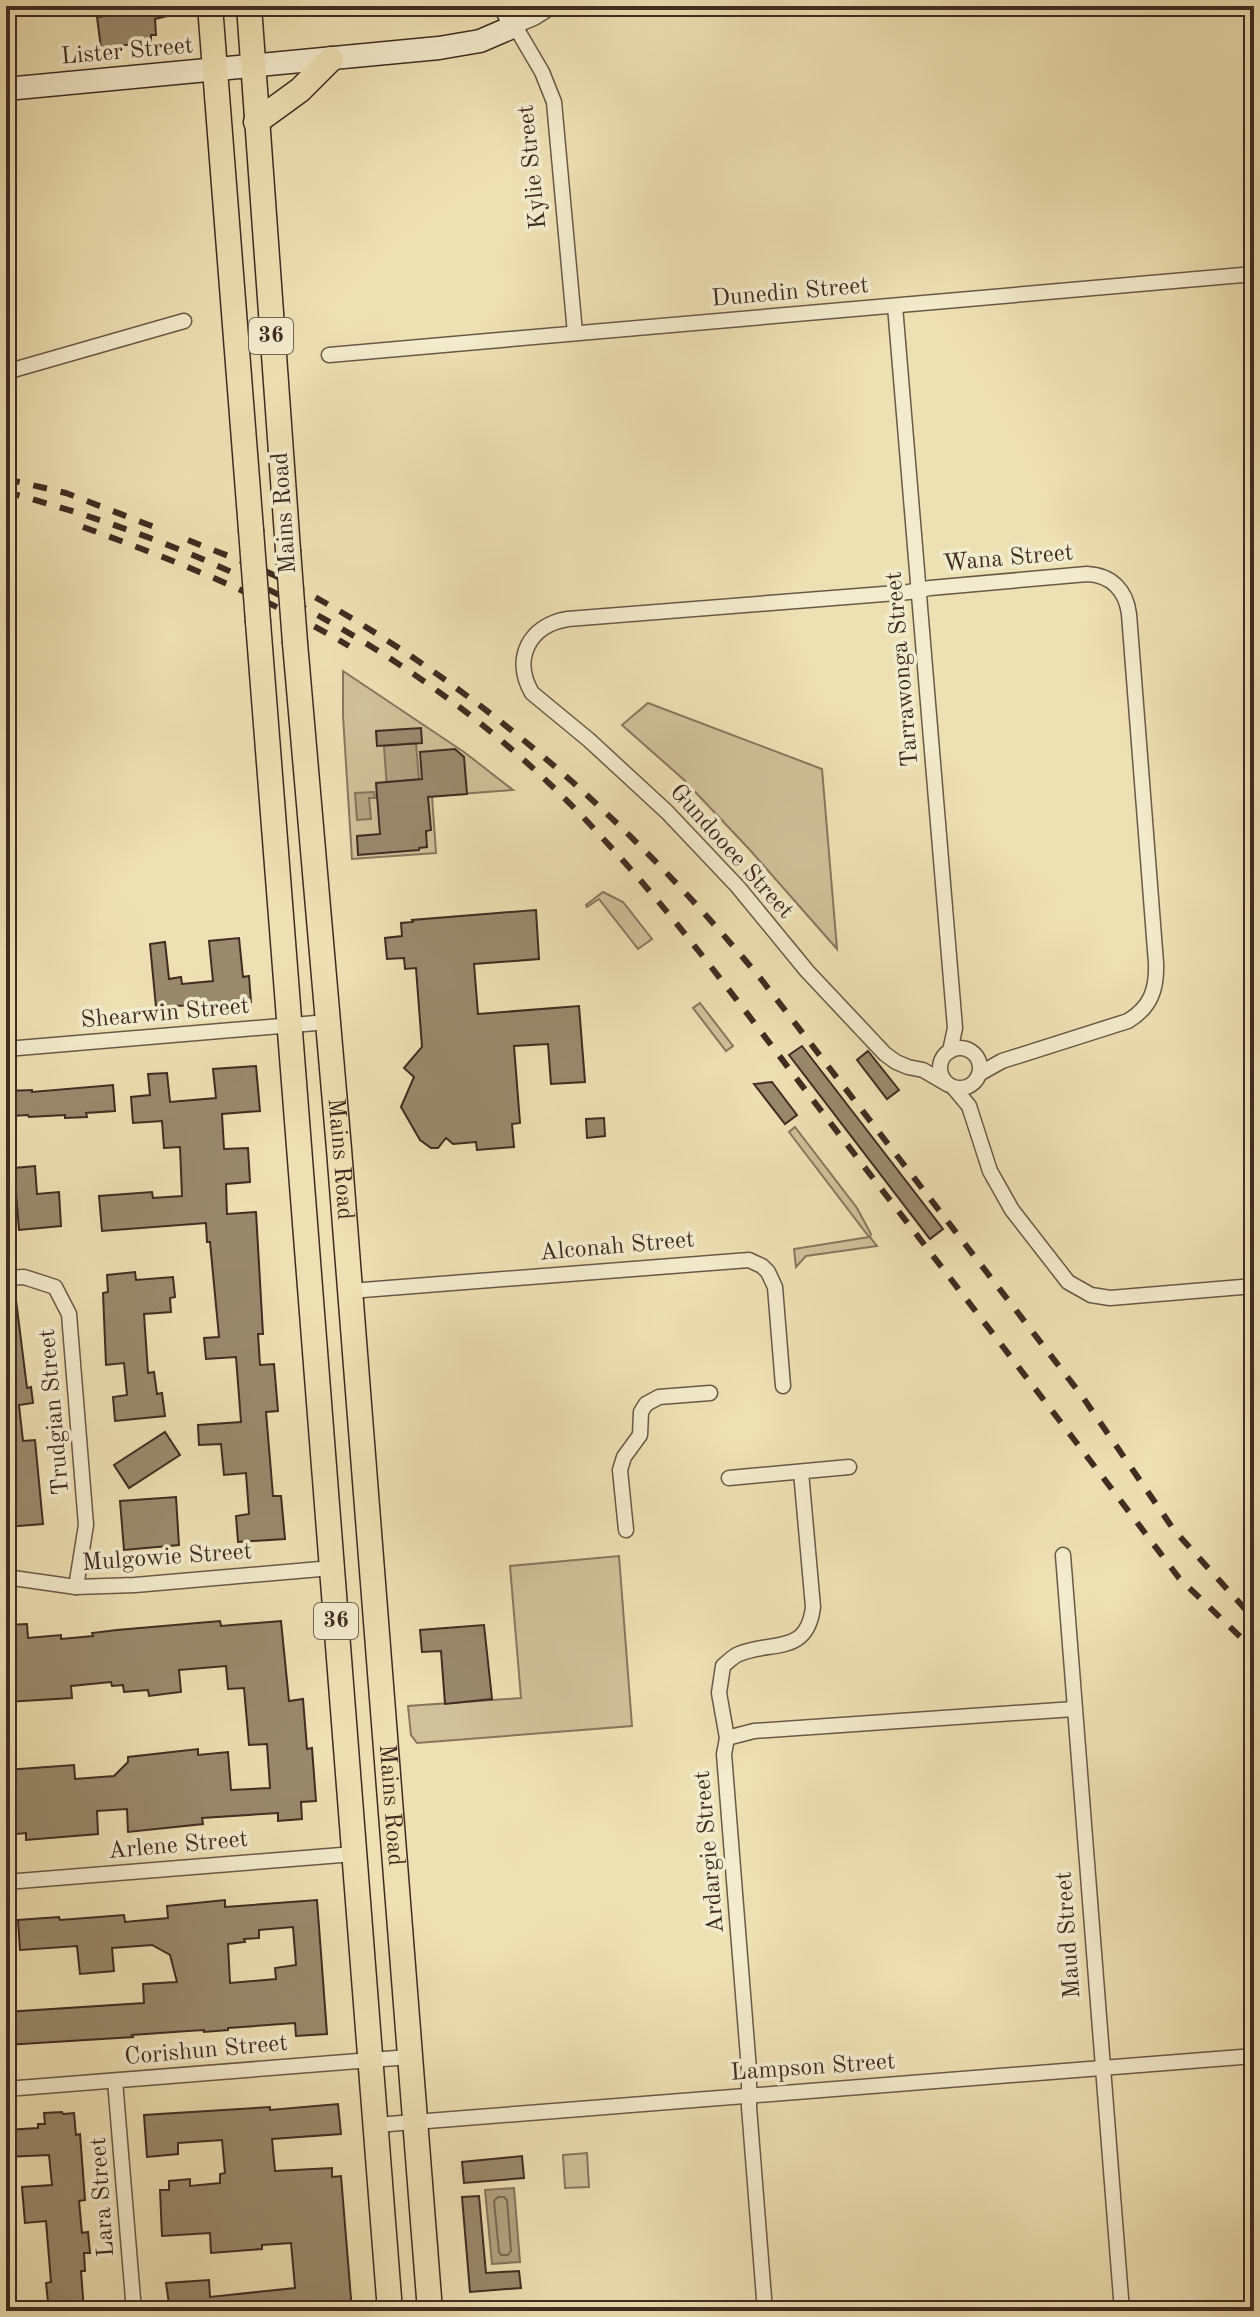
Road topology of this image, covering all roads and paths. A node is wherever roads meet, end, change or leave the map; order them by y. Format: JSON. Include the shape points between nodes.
{"nodes":[{"id":1,"x":210,"y":6,"type":"edge"},
{"id":2,"x":249,"y":6,"type":"edge"},
{"id":3,"x":553,"y":6,"type":"edge"},
{"id":4,"x":510,"y":16,"type":"edge"},
{"id":5,"x":331,"y":59,"type":"junction"},
{"id":6,"x":253,"y":66,"type":"junction"},
{"id":7,"x":214,"y":71,"type":"junction"},
{"id":8,"x":6,"y":89,"type":"edge"},
{"id":9,"x":256,"y":122,"type":"junction"},
{"id":10,"x":1254,"y":274,"type":"edge"},
{"id":11,"x":895,"y":306,"type":"junction"},
{"id":12,"x":184,"y":321,"type":"dead end"},
{"id":13,"x":575,"y":333,"type":"junction"},
{"id":14,"x":329,"y":355,"type":"dead end"},
{"id":15,"x":6,"y":372,"type":"edge"},
{"id":16,"x":919,"y":590,"type":"junction"},
{"id":17,"x":525,"y":653,"type":"joint"},
{"id":18,"x":328,"y":1022,"type":"junction"},
{"id":19,"x":288,"y":1026,"type":"junction"},
{"id":20,"x":6,"y":1049,"type":"edge"},
{"id":21,"x":941,"y":1063,"type":"junction"},
{"id":22,"x":970,"y":1063,"type":"junction"},
{"id":23,"x":923,"y":1070,"type":"junction"},
{"id":24,"x":951,"y":1086,"type":"junction"},
{"id":25,"x":969,"y":1106,"type":"junction"},
{"id":26,"x":6,"y":1278,"type":"edge"},
{"id":27,"x":1254,"y":1286,"type":"edge"},
{"id":28,"x":350,"y":1291,"type":"junction"},
{"id":29,"x":783,"y":1386,"type":"dead end"},
{"id":30,"x":710,"y":1393,"type":"dead end"},
{"id":31,"x":849,"y":1467,"type":"dead end"},
{"id":32,"x":801,"y":1472,"type":"junction"},
{"id":33,"x":729,"y":1478,"type":"dead end"},
{"id":34,"x":626,"y":1530,"type":"dead end"},
{"id":35,"x":1063,"y":1555,"type":"dead end"},
{"id":36,"x":332,"y":1568,"type":"junction"},
{"id":37,"x":6,"y":1577,"type":"edge"},
{"id":38,"x":76,"y":1587,"type":"junction"},
{"id":39,"x":1074,"y":1709,"type":"junction"},
{"id":40,"x":727,"y":1738,"type":"junction"},
{"id":41,"x":354,"y":1854,"type":"junction"},
{"id":42,"x":6,"y":1882,"type":"edge"},
{"id":43,"x":1254,"y":2056,"type":"edge"},
{"id":44,"x":409,"y":2057,"type":"junction"},
{"id":45,"x":370,"y":2060,"type":"junction"},
{"id":46,"x":1102,"y":2068,"type":"junction"},
{"id":47,"x":115,"y":2081,"type":"junction"},
{"id":48,"x":6,"y":2089,"type":"edge"},
{"id":49,"x":749,"y":2095,"type":"junction"},
{"id":50,"x":414,"y":2122,"type":"junction"},
{"id":51,"x":376,"y":2125,"type":"junction"},
{"id":52,"x":134,"y":2311,"type":"edge"},
{"id":53,"x":390,"y":2311,"type":"edge"},
{"id":54,"x":430,"y":2311,"type":"edge"},
{"id":55,"x":765,"y":2311,"type":"edge"},
{"id":56,"x":1122,"y":2311,"type":"edge"}],
"edges":[{"from":1,"to":7,"type":"main road","name":"Mains Road","number":"36"},
{"from":2,"to":6,"type":"main road","name":"Mains Road","number":"36"},
{"from":3,"to":4,"type":"street","via":[[534,18]]},
{"from":4,"to":5,"type":"street","name":"Lister Street","via":[[465,44]]},
{"from":4,"to":13,"type":"street","name":"Kylie Street","via":[[554,102]]},
{"from":5,"to":6,"type":"street","name":"Lister Street"},
{"from":5,"to":9,"type":"main road"},
{"from":6,"to":7,"type":"street","name":"Lister Street"},
{"from":6,"to":9,"type":"main road","name":"Mains Road","number":"36"},
{"from":7,"to":8,"type":"street","name":"Lister Street"},
{"from":7,"to":19,"type":"main road","name":"Mains Road","number":"36","bridge":true},
{"from":9,"to":18,"type":"main road","name":"Mains Road","number":"36","bridge":true},
{"from":10,"to":11,"type":"street","name":"Dunedin Street"},
{"from":11,"to":13,"type":"street","name":"Dunedin Street"},
{"from":11,"to":16,"type":"street","name":"Tarrawonga Street"},
{"from":12,"to":15,"type":"street"},
{"from":13,"to":14,"type":"street","name":"Dunedin Street"},
{"from":16,"to":17,"type":"street","name":"Wana Street","via":[[556,621],[537,633]]},
{"from":16,"to":22,"type":"street","name":"Tarrawonga Street","via":[[955,1028]]},
{"from":16,"to":22,"type":"street","name":"Wana Street","via":[[1095,575],[1116,585],[1128,606],[1155,990],[1146,1007],[1128,1021],[1002,1061]]},
{"from":17,"to":23,"type":"street","name":"Gundooee Street","via":[[524,675],[532,693],[694,840],[875,1044],[896,1062]]},
{"from":18,"to":19,"type":"street","name":"Shearwin Street"},
{"from":18,"to":28,"type":"main road","name":"Mains Road","number":"36"},
{"from":19,"to":20,"type":"street","name":"Shearwin Street"},
{"from":19,"to":36,"type":"main road","name":"Mains Road","number":"36"},
{"from":21,"to":22,"type":"street"},
{"from":21,"to":23,"type":"street"},
{"from":21,"to":24,"type":"street","via":[[942,1078]]},
{"from":22,"to":24,"type":"street","via":[[970,1086]]},
{"from":22,"to":25,"type":"street"},
{"from":23,"to":24,"type":"street","name":"Gundooee Street"},
{"from":24,"to":25,"type":"street","name":"Gundooee Street"},
{"from":25,"to":27,"type":"street","name":"Gundooee Street","via":[[1004,1198],[1078,1290],[1110,1298]]},
{"from":26,"to":38,"type":"street","name":"Trudgian Street","via":[[24,1277],[55,1287],[69,1314],[86,1525]]},
{"from":28,"to":29,"type":"street","name":"Alconah Street","via":[[749,1260],[768,1272],[775,1287]]},
{"from":28,"to":44,"type":"main road","name":"Mains Road","number":"36"},
{"from":30,"to":34,"type":"street","via":[[659,1397],[641,1412],[640,1435],[620,1470]]},
{"from":31,"to":32,"type":"street"},
{"from":32,"to":33,"type":"street"},
{"from":32,"to":40,"type":"street","via":[[811,1623],[784,1645],[737,1654],[723,1666],[719,1693]]},
{"from":35,"to":39,"type":"street","name":"Maud Street"},
{"from":36,"to":38,"type":"street","name":"Mulgowie Street"},
{"from":36,"to":41,"type":"main road","name":"Mains Road","number":"36"},
{"from":37,"to":38,"type":"street","name":"Mulgowie Street"},
{"from":39,"to":40,"type":"street","name":"Ardargie Street","via":[[754,1731]]},
{"from":39,"to":46,"type":"street","name":"Maud Street"},
{"from":40,"to":49,"type":"street","name":"Ardargie Street"},
{"from":41,"to":42,"type":"street","name":"Arlene Street"},
{"from":41,"to":45,"type":"main road","name":"Mains Road","number":"36"},
{"from":43,"to":46,"type":"street","name":"Lampson Street"},
{"from":44,"to":45,"type":"street","name":"Corishun Street"},
{"from":44,"to":50,"type":"main road","name":"Mains Road","number":"36"},
{"from":45,"to":47,"type":"street","name":"Corishun Street"},
{"from":45,"to":51,"type":"main road","name":"Mains Road","number":"36"},
{"from":46,"to":49,"type":"street","name":"Lampson Street"},
{"from":46,"to":56,"type":"street","name":"Maud Street"},
{"from":47,"to":48,"type":"street","name":"Corishun Street"},
{"from":47,"to":52,"type":"street","name":"Lara Street"},
{"from":49,"to":50,"type":"street","name":"Lampson Street"},
{"from":49,"to":55,"type":"street","name":"Ardargie Street"},
{"from":50,"to":51,"type":"street","name":"Lampson Street"},
{"from":50,"to":54,"type":"main road","name":"Mains Road","number":"36"},
{"from":51,"to":53,"type":"main road","name":"Mains Road","number":"36"}]}
